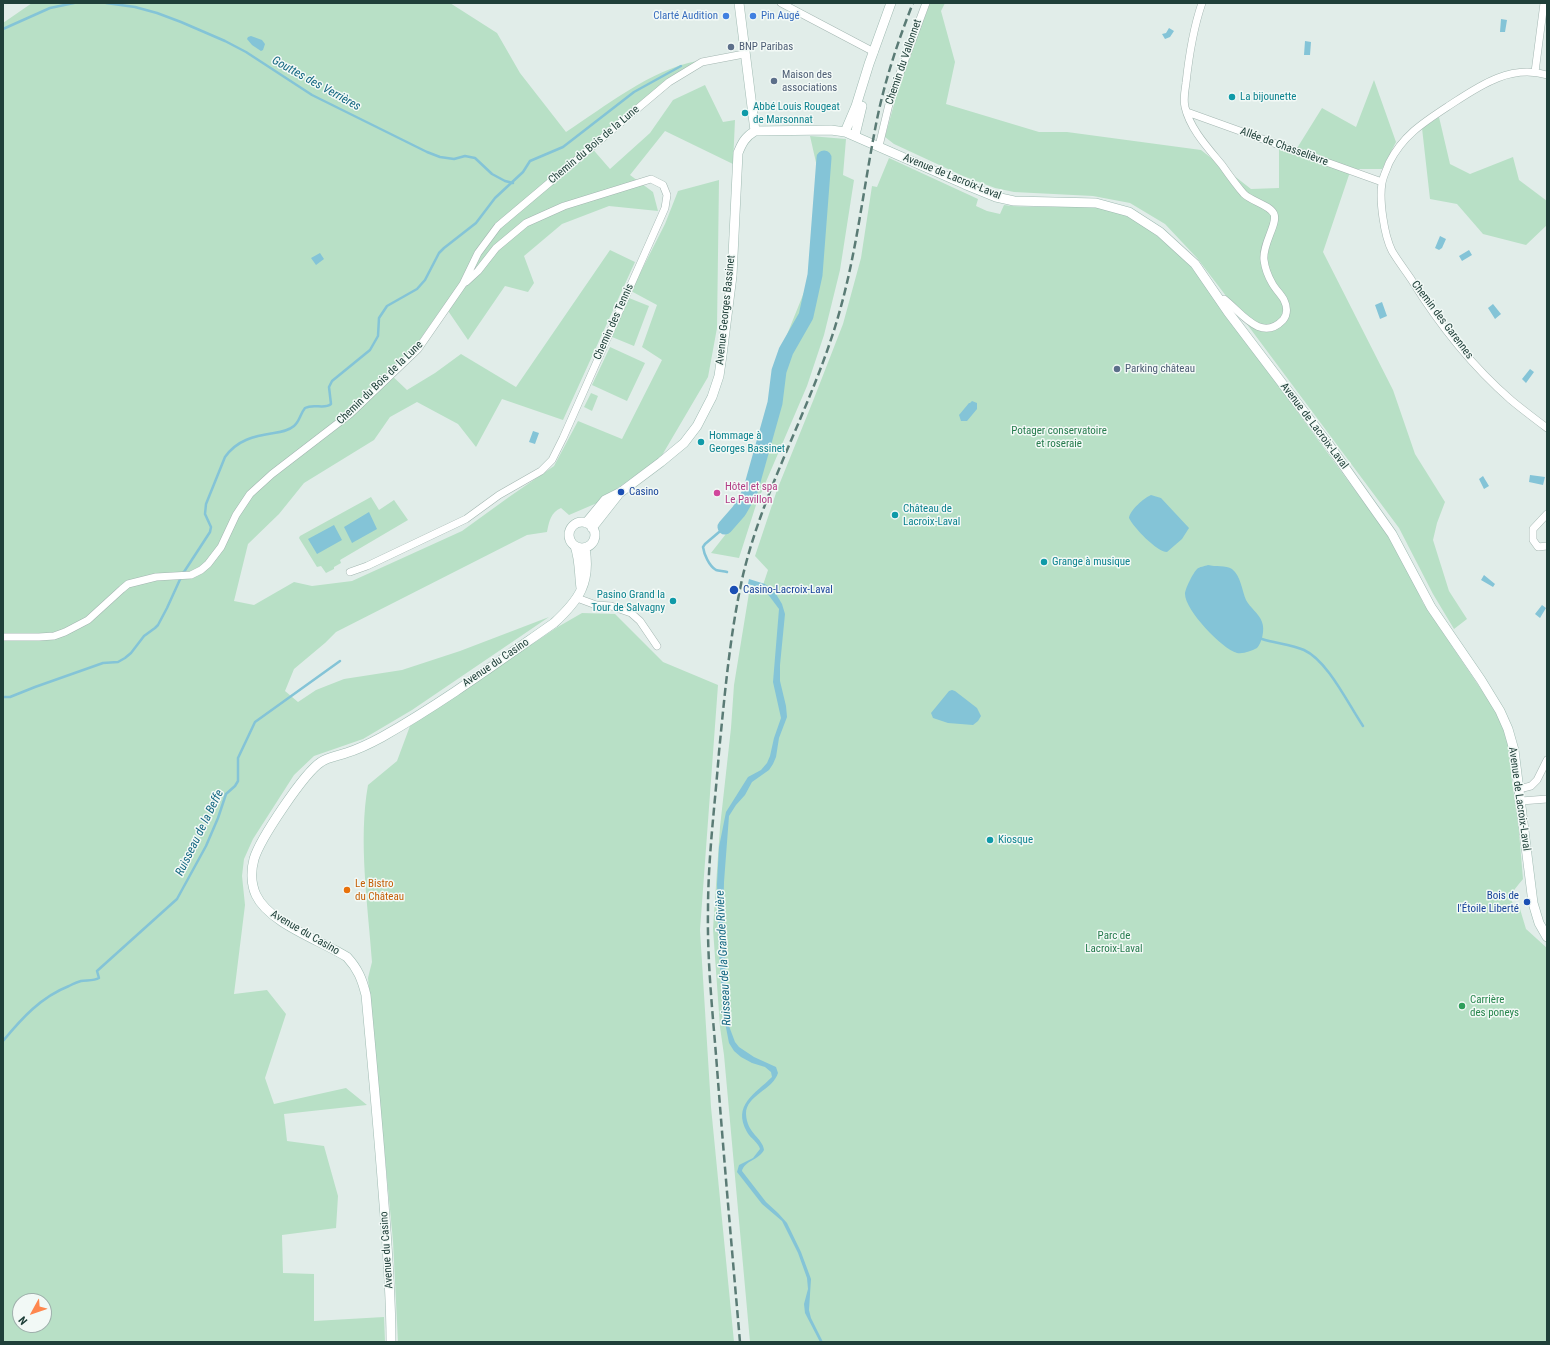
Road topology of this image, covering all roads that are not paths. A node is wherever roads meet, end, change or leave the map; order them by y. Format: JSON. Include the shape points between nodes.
{"nodes":[{"id":1,"x":739,"y":3,"type":"edge"},
{"id":2,"x":781,"y":3,"type":"edge"},
{"id":3,"x":890,"y":3,"type":"edge"},
{"id":4,"x":926,"y":3,"type":"edge"},
{"id":5,"x":1202,"y":3,"type":"edge"},
{"id":6,"x":1544,"y":3,"type":"edge"},
{"id":7,"x":1544,"y":30,"type":"edge"},
{"id":8,"x":874,"y":52,"type":"junction"},
{"id":9,"x":744,"y":54,"type":"junction"},
{"id":10,"x":1535,"y":72,"type":"junction"},
{"id":11,"x":1547,"y":75,"type":"edge"},
{"id":12,"x":1187,"y":112,"type":"junction"},
{"id":13,"x":755,"y":131,"type":"junction"},
{"id":14,"x":845,"y":132,"type":"junction"},
{"id":15,"x":854,"y":135,"type":"junction"},
{"id":16,"x":879,"y":146,"type":"junction"},
{"id":17,"x":1382,"y":182,"type":"junction"},
{"id":18,"x":463,"y":284,"type":"junction"},
{"id":19,"x":1221,"y":301,"type":"junction"},
{"id":20,"x":1547,"y":428,"type":"edge"},
{"id":21,"x":1547,"y":514,"type":"edge"},
{"id":22,"x":589,"y":526,"type":"junction"},
{"id":23,"x":575,"y":546,"type":"junction"},
{"id":24,"x":1547,"y":546,"type":"edge"},
{"id":25,"x":585,"y":548,"type":"junction"},
{"id":26,"x":350,"y":572,"type":"dead end"},
{"id":27,"x":581,"y":588,"type":"junction"},
{"id":28,"x":577,"y":598,"type":"junction"},
{"id":29,"x":3,"y":637,"type":"edge"},
{"id":30,"x":657,"y":646,"type":"dead end"},
{"id":31,"x":1547,"y":760,"type":"edge"},
{"id":32,"x":1519,"y":789,"type":"junction"},
{"id":33,"x":1547,"y":799,"type":"edge"},
{"id":34,"x":1521,"y":802,"type":"junction"},
{"id":35,"x":1547,"y":937,"type":"edge"},
{"id":36,"x":391,"y":1342,"type":"edge"}],
"edges":[{"from":1,"to":9,"type":"street"},
{"from":2,"to":8,"type":"street"},
{"from":3,"to":8,"type":"street"},
{"from":4,"to":16,"type":"street","name":"Chemin du Vallonnet","via":[[890,100]]},
{"from":5,"to":12,"type":"street","via":[[1195,22],[1188,61],[1185,96]]},
{"from":6,"to":7,"type":"street"},
{"from":7,"to":10,"type":"street"},
{"from":8,"to":14,"type":"street"},
{"from":8,"to":15,"type":"street"},
{"from":9,"to":13,"type":"street"},
{"from":9,"to":18,"type":"street","name":"Chemin du Bois de la Lune","via":[[702,62],[669,82],[498,226],[478,253]]},
{"from":10,"to":11,"type":"street","name":"Chemin des Garennes"},
{"from":10,"to":17,"type":"street","name":"Chemin des Garennes","via":[[1496,78],[1424,122],[1400,143]]},
{"from":12,"to":17,"type":"street","name":"Allée de Chasselièvre"},
{"from":12,"to":19,"type":"street","via":[[1194,128],[1245,194],[1274,214],[1275,223],[1264,250],[1264,260],[1272,283],[1284,300],[1287,309],[1285,318],[1277,326],[1264,329],[1252,324],[1224,299]]},
{"from":13,"to":14,"type":"street","name":"Avenue de Lacroix-Laval"},
{"from":13,"to":22,"type":"street","name":"Avenue Georges Bassinet","via":[[747,136],[738,153],[732,276],[719,376],[712,397],[697,426],[674,452],[621,492],[605,500]]},
{"from":14,"to":15,"type":"street","name":"Avenue de Lacroix-Laval"},
{"from":15,"to":16,"type":"street","name":"Avenue de Lacroix-Laval"},
{"from":16,"to":19,"type":"street","name":"Avenue de Lacroix-Laval","via":[[996,197],[1014,201],[1096,203],[1129,212],[1160,232],[1195,264]]},
{"from":17,"to":20,"type":"street","name":"Chemin des Garennes","via":[[1385,231],[1392,251],[1426,303],[1473,362],[1511,399]]},
{"from":18,"to":26,"type":"street","name":"Chemin des Tennis","via":[[478,271],[496,248],[526,223],[564,206],[637,182],[651,179],[662,185],[667,196],[665,208],[550,463],[466,519]]},
{"from":18,"to":29,"type":"street","name":"Chemin du Bois de la Lune","via":[[418,349],[350,414],[250,494],[240,508],[221,547],[208,564],[192,574],[156,577],[128,584],[88,620],[54,636]]},
{"from":19,"to":32,"type":"street","name":"Avenue de Lacroix-Laval","via":[[1392,534],[1431,607],[1500,711],[1514,750]]},
{"from":21,"to":24,"type":"street","via":[[1533,529],[1533,540],[1538,547]]},
{"from":22,"to":23,"type":"street","via":[[578,523],[570,530],[569,537]]},
{"from":22,"to":25,"type":"street","via":[[594,533],[594,540]]},
{"from":23,"to":25,"type":"street"},
{"from":23,"to":27,"type":"street","name":"Avenue du Casino"},
{"from":25,"to":27,"type":"street","name":"Avenue du Casino","via":[[588,567],[586,581]]},
{"from":27,"to":28,"type":"street","name":"Avenue du Casino"},
{"from":28,"to":30,"type":"street","via":[[631,613],[640,621]]},
{"from":28,"to":36,"type":"street","name":"Avenue du Casino","via":[[570,609],[554,623],[426,710],[382,738],[320,762],[285,806],[260,845],[254,860],[252,877],[255,894],[265,909],[280,921],[347,957],[355,966],[363,983],[388,1250]]},
{"from":31,"to":32,"type":"street","via":[[1532,786]]},
{"from":32,"to":34,"type":"street","name":"Avenue de Lacroix-Laval"},
{"from":33,"to":34,"type":"street"},
{"from":34,"to":35,"type":"street","name":"Avenue de Lacroix-Laval","via":[[1533,902],[1539,924]]}]}
